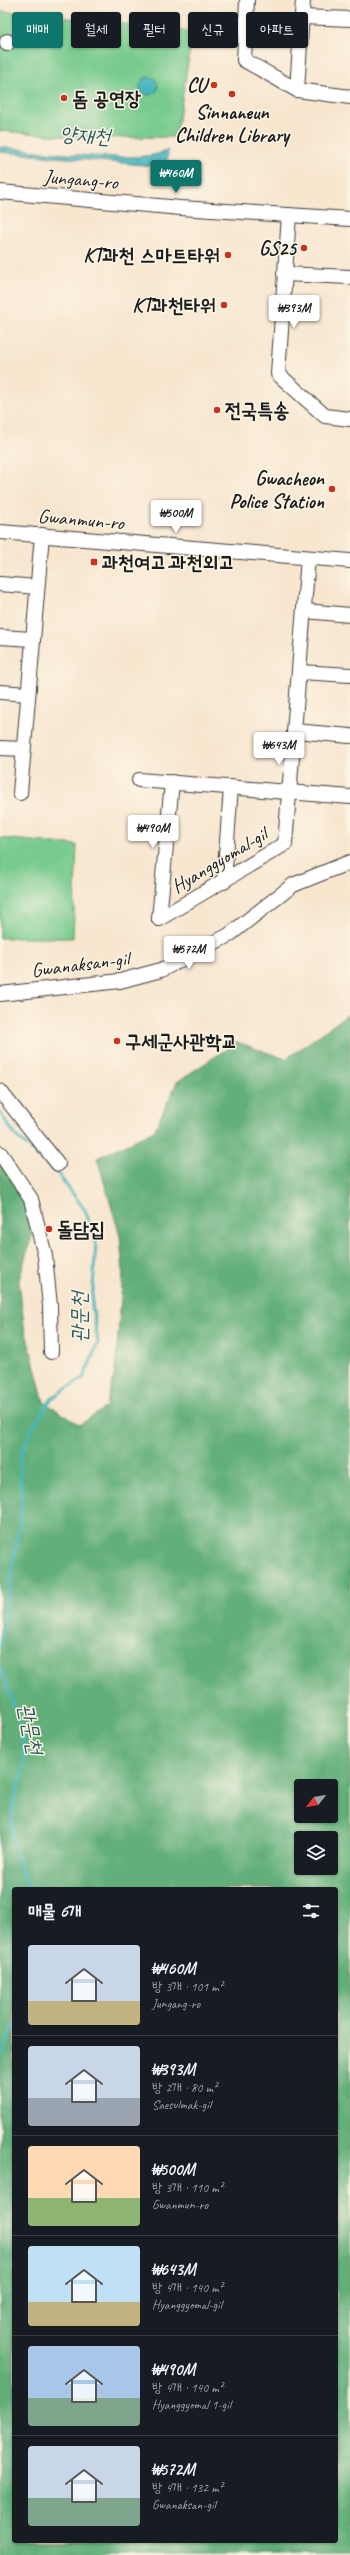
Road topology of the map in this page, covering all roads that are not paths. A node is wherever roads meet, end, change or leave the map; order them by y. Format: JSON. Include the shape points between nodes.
{"nodes":[{"id":1,"x":247,"y":0,"type":"edge"},
{"id":2,"x":303,"y":0,"type":"edge"},
{"id":3,"x":303,"y":12,"type":"edge"},
{"id":4,"x":308,"y":17,"type":"edge"},
{"id":5,"x":350,"y":19,"type":"edge"},
{"id":6,"x":301,"y":48,"type":"edge"},
{"id":7,"x":298,"y":90,"type":"junction"},
{"id":8,"x":350,"y":97,"type":"edge"},
{"id":9,"x":0,"y":192,"type":"edge"},
{"id":10,"x":289,"y":215,"type":"junction"},
{"id":11,"x":350,"y":219,"type":"edge"},
{"id":12,"x":284,"y":274,"type":"junction"},
{"id":13,"x":350,"y":277,"type":"edge"},
{"id":14,"x":350,"y":419,"type":"edge"},
{"id":15,"x":0,"y":532,"type":"edge"},
{"id":16,"x":42,"y":535,"type":"junction"},
{"id":17,"x":308,"y":558,"type":"junction"},
{"id":18,"x":350,"y":561,"type":"edge"},
{"id":19,"x":0,"y":584,"type":"edge"},
{"id":20,"x":37,"y":587,"type":"junction"},
{"id":21,"x":305,"y":611,"type":"junction"},
{"id":22,"x":350,"y":615,"type":"edge"},
{"id":23,"x":0,"y":637,"type":"edge"},
{"id":24,"x":32,"y":638,"type":"junction"},
{"id":25,"x":300,"y":672,"type":"junction"},
{"id":26,"x":350,"y":675,"type":"edge"},
{"id":27,"x":0,"y":692,"type":"edge"},
{"id":28,"x":28,"y":694,"type":"junction"},
{"id":29,"x":295,"y":731,"type":"junction"},
{"id":30,"x":350,"y":736,"type":"edge"},
{"id":31,"x":0,"y":748,"type":"edge"},
{"id":32,"x":22,"y":749,"type":"junction"},
{"id":33,"x":139,"y":780,"type":"dead end"},
{"id":34,"x":172,"y":782,"type":"junction"},
{"id":35,"x":231,"y":787,"type":"junction"},
{"id":36,"x":290,"y":792,"type":"junction"},
{"id":37,"x":20,"y":793,"type":"dead end"},
{"id":38,"x":350,"y":796,"type":"edge"},
{"id":39,"x":350,"y":862,"type":"edge"},
{"id":40,"x":224,"y":882,"type":"junction"},
{"id":41,"x":0,"y":994,"type":"edge"},
{"id":42,"x":0,"y":1091,"type":"edge"},
{"id":43,"x":0,"y":1154,"type":"edge"},
{"id":44,"x":58,"y":1164,"type":"dead end"},
{"id":45,"x":51,"y":1352,"type":"dead end"}],
"edges":[{"from":1,"to":7,"type":"street","via":[[244,60]]},
{"from":2,"to":3,"type":"street"},
{"from":4,"to":5,"type":"street"},
{"from":6,"to":7,"type":"street"},
{"from":7,"to":8,"type":"street"},
{"from":9,"to":10,"type":"street","name":"Jungang-ro"},
{"from":10,"to":11,"type":"street","name":"Jungang-ro"},
{"from":10,"to":12,"type":"street"},
{"from":12,"to":13,"type":"street"},
{"from":12,"to":14,"type":"street","via":[[278,374],[325,416]]},
{"from":15,"to":16,"type":"street","name":"Gwanmun-ro"},
{"from":16,"to":17,"type":"street","name":"Gwanmun-ro"},
{"from":16,"to":20,"type":"street"},
{"from":17,"to":18,"type":"street","name":"Gwanmun-ro"},
{"from":17,"to":21,"type":"street","name":"Hyanggyomal-gil"},
{"from":19,"to":20,"type":"street"},
{"from":20,"to":24,"type":"street"},
{"from":21,"to":22,"type":"street"},
{"from":21,"to":25,"type":"street","name":"Hyanggyomal-gil"},
{"from":23,"to":24,"type":"street"},
{"from":24,"to":28,"type":"street"},
{"from":25,"to":26,"type":"street"},
{"from":25,"to":29,"type":"street","name":"Hyanggyomal-gil"},
{"from":27,"to":28,"type":"street"},
{"from":28,"to":32,"type":"street"},
{"from":29,"to":30,"type":"street"},
{"from":29,"to":36,"type":"street","name":"Hyanggyomal-gil"},
{"from":31,"to":32,"type":"street"},
{"from":32,"to":37,"type":"street"},
{"from":33,"to":34,"type":"street"},
{"from":34,"to":35,"type":"street"},
{"from":34,"to":40,"type":"street","name":"Hyanggyomal-gil","via":[[159,919]]},
{"from":35,"to":36,"type":"street"},
{"from":35,"to":40,"type":"street"},
{"from":36,"to":38,"type":"street"},
{"from":36,"to":40,"type":"street","name":"Hyanggyomal-gil","via":[[285,844]]},
{"from":39,"to":41,"type":"street","name":"Gwanaksan-gil","via":[[293,885],[229,934],[161,970],[120,981]]},
{"from":42,"to":44,"type":"street"},
{"from":43,"to":45,"type":"street","via":[[32,1199],[45,1256]]}]}
